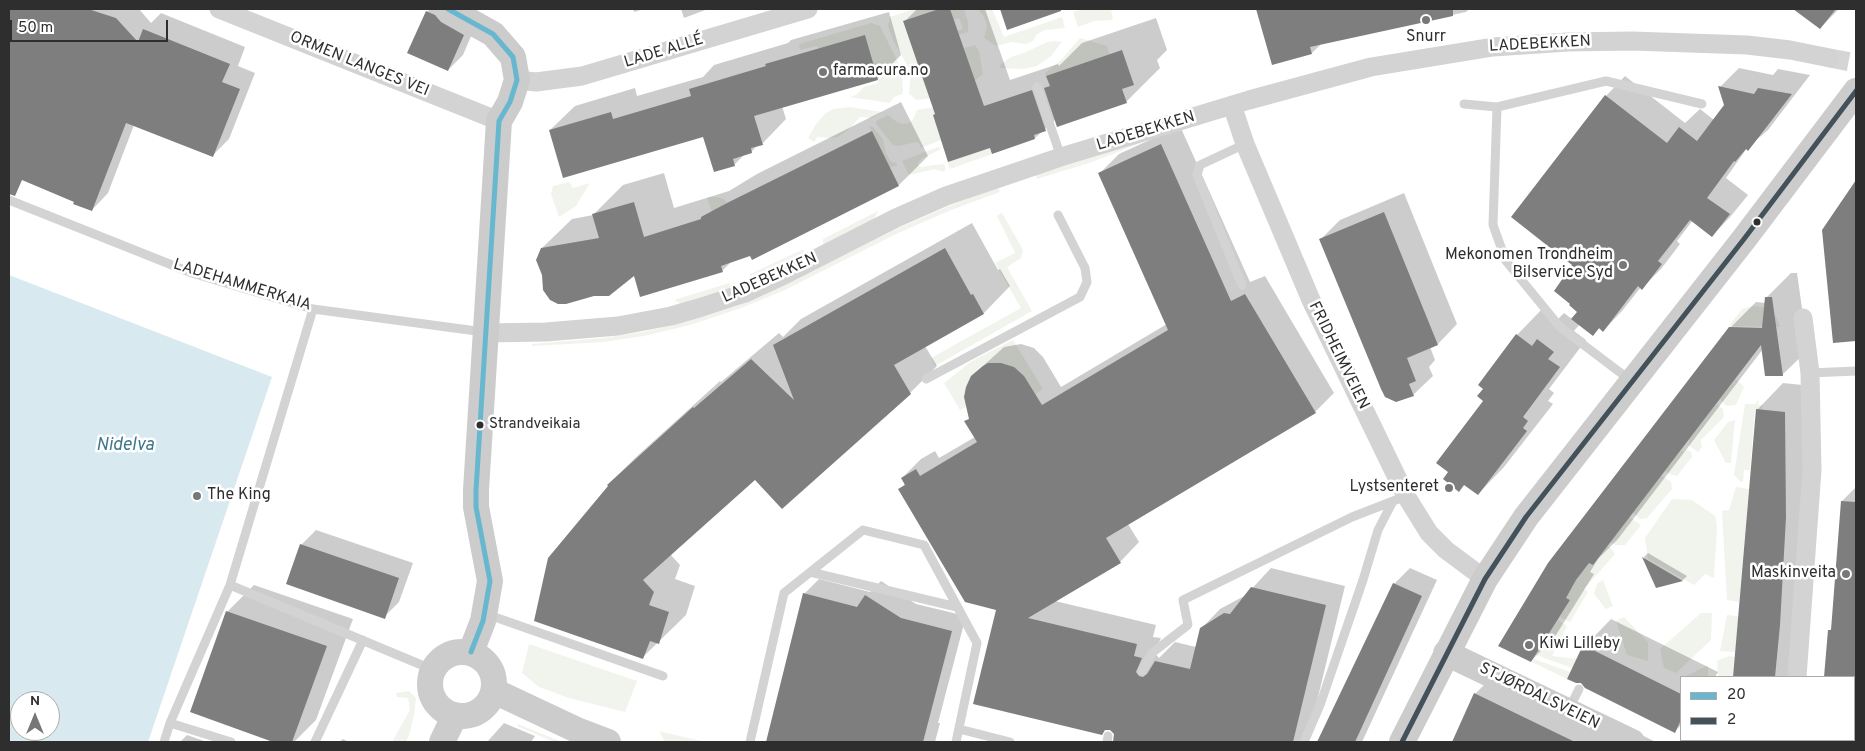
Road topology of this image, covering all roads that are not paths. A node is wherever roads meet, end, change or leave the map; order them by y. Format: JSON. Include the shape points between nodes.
{"nodes":[{"id":1,"x":219,"y":9,"type":"edge"},
{"id":2,"x":448,"y":9,"type":"edge"},
{"id":3,"x":808,"y":9,"type":"edge"},
{"id":4,"x":1830,"y":58,"type":"tunnel mouth"},
{"id":5,"x":517,"y":80,"type":"junction"},
{"id":6,"x":1037,"y":87,"type":"dead end"},
{"id":7,"x":1850,"y":98,"type":"edge"},
{"id":8,"x":1464,"y":104,"type":"dead end"},
{"id":9,"x":1702,"y":104,"type":"dead end"},
{"id":10,"x":1232,"y":105,"type":"junction"},
{"id":11,"x":1497,"y":107,"type":"junction"},
{"id":12,"x":498,"y":121,"type":"junction"},
{"id":13,"x":1245,"y":144,"type":"junction"},
{"id":14,"x":1060,"y":157,"type":"junction"},
{"id":15,"x":9,"y":200,"type":"edge"},
{"id":16,"x":1058,"y":215,"type":"dead end"},
{"id":17,"x":1242,"y":285,"type":"dead end"},
{"id":18,"x":313,"y":309,"type":"junction"},
{"id":19,"x":1803,"y":318,"type":"dead end"},
{"id":20,"x":486,"y":333,"type":"junction"},
{"id":21,"x":1856,"y":371,"type":"edge"},
{"id":22,"x":1810,"y":373,"type":"junction"},
{"id":23,"x":926,"y":379,"type":"dead end"},
{"id":24,"x":1632,"y":381,"type":"junction"},
{"id":25,"x":1399,"y":500,"type":"junction"},
{"id":26,"x":810,"y":572,"type":"junction"},
{"id":27,"x":1485,"y":579,"type":"junction"},
{"id":28,"x":230,"y":585,"type":"junction"},
{"id":29,"x":957,"y":607,"type":"junction"},
{"id":30,"x":485,"y":613,"type":"junction"},
{"id":31,"x":363,"y":640,"type":"junction"},
{"id":32,"x":471,"y":652,"type":"junction"},
{"id":33,"x":1446,"y":653,"type":"junction"},
{"id":34,"x":434,"y":668,"type":"junction"},
{"id":35,"x":1142,"y":671,"type":"dead end"},
{"id":36,"x":663,"y":676,"type":"dead end"},
{"id":37,"x":1797,"y":676,"type":"edge"},
{"id":38,"x":494,"y":691,"type":"junction"},
{"id":39,"x":456,"y":716,"type":"junction"},
{"id":40,"x":170,"y":723,"type":"junction"},
{"id":41,"x":958,"y":729,"type":"junction"},
{"id":42,"x":164,"y":742,"type":"edge"},
{"id":43,"x":231,"y":742,"type":"edge"},
{"id":44,"x":315,"y":742,"type":"edge"},
{"id":45,"x":442,"y":742,"type":"edge"},
{"id":46,"x":608,"y":742,"type":"edge"},
{"id":47,"x":750,"y":742,"type":"edge"},
{"id":48,"x":956,"y":742,"type":"edge"},
{"id":49,"x":1010,"y":742,"type":"edge"},
{"id":50,"x":1304,"y":742,"type":"edge"},
{"id":51,"x":1402,"y":742,"type":"edge"},
{"id":52,"x":1632,"y":742,"type":"edge"}],
"edges":[{"from":1,"to":12,"type":"street","name":"ORMEN LANGES VEI"},
{"from":2,"to":5,"type":"main road","via":[[493,34],[513,57]]},
{"from":3,"to":5,"type":"street","name":"LADE ALLÉ","via":[[582,76],[536,82]]},
{"from":4,"to":10,"type":"street","name":"LADEBEKKEN","via":[[1747,45],[1679,42],[1577,42],[1493,47],[1371,67]]},
{"from":5,"to":12,"type":"main road","via":[[510,102]]},
{"from":6,"to":14,"type":"lane"},
{"from":7,"to":24,"type":"main road"},
{"from":8,"to":11,"type":"lane"},
{"from":9,"to":11,"type":"lane","via":[[1606,81]]},
{"from":10,"to":13,"type":"street","name":"FRIDHEIMVEIEN"},
{"from":10,"to":14,"type":"street","name":"LADEBEKKEN"},
{"from":11,"to":24,"type":"lane","via":[[1493,225],[1506,261],[1560,327]]},
{"from":12,"to":20,"type":"main road"},
{"from":13,"to":17,"type":"lane","via":[[1200,165],[1197,174]]},
{"from":13,"to":25,"type":"street","name":"FRIDHEIMVEIEN"},
{"from":14,"to":20,"type":"street","name":"LADEBEKKEN","via":[[946,196],[784,276],[699,308],[618,326]]},
{"from":15,"to":18,"type":"lane","name":"LADEHAMMERKAIA","via":[[192,273]]},
{"from":16,"to":23,"type":"lane","via":[[1084,268],[1087,282],[1080,296]]},
{"from":18,"to":20,"type":"lane","name":"LADEHAMMERKAIA"},
{"from":18,"to":28,"type":"lane"},
{"from":19,"to":22,"type":"street"},
{"from":20,"to":30,"type":"main road","via":[[476,490],[476,507],[490,581]]},
{"from":21,"to":22,"type":"lane"},
{"from":22,"to":37,"type":"street","via":[[1812,470]]},
{"from":24,"to":27,"type":"main road","via":[[1526,517]]},
{"from":25,"to":27,"type":"street","name":"FRIDHEIMVEIEN","via":[[1446,550]]},
{"from":25,"to":35,"type":"lane","via":[[1352,517],[1183,600],[1188,625],[1152,653]]},
{"from":25,"to":50,"type":"lane","via":[[1378,530],[1320,705]]},
{"from":26,"to":29,"type":"lane"},
{"from":26,"to":29,"type":"lane","via":[[863,530],[881,534],[924,545]]},
{"from":26,"to":47,"type":"lane","via":[[784,593]]},
{"from":27,"to":33,"type":"main road"},
{"from":28,"to":31,"type":"lane"},
{"from":28,"to":40,"type":"lane"},
{"from":29,"to":41,"type":"lane","via":[[977,643]]},
{"from":30,"to":32,"type":"main road"},
{"from":30,"to":36,"type":"lane"},
{"from":31,"to":34,"type":"lane"},
{"from":31,"to":44,"type":"lane"},
{"from":32,"to":34,"type":"main road","via":[[453,653]]},
{"from":32,"to":38,"type":"main road","via":[[488,664],[494,677]]},
{"from":33,"to":51,"type":"main road"},
{"from":33,"to":52,"type":"main road","name":"STJØRDALSVEIEN","via":[[1573,700]]},
{"from":34,"to":39,"type":"main road","via":[[431,693],[440,708]]},
{"from":38,"to":39,"type":"main road","via":[[480,711]]},
{"from":38,"to":46,"type":"main road"},
{"from":39,"to":45,"type":"main road"},
{"from":40,"to":42,"type":"lane"},
{"from":40,"to":43,"type":"lane"},
{"from":41,"to":48,"type":"lane"},
{"from":41,"to":49,"type":"lane"}]}
